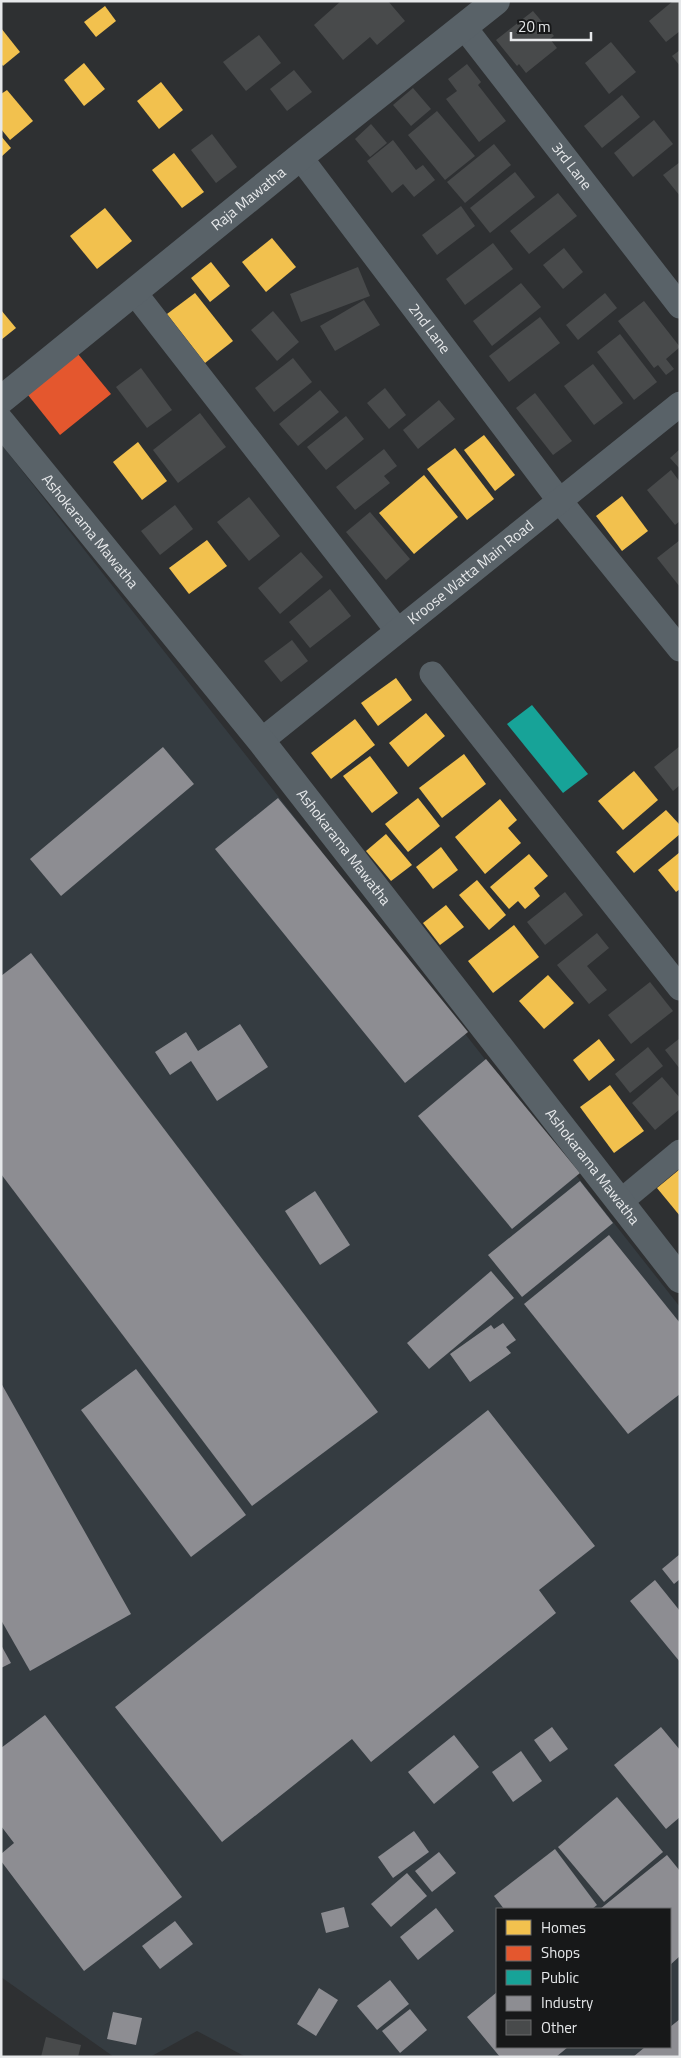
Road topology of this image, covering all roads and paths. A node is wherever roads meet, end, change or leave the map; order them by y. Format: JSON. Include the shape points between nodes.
{"nodes":[{"id":1,"x":496,"y":1,"type":"edge"},
{"id":2,"x":464,"y":27,"type":"junction"},
{"id":3,"x":300,"y":157,"type":"junction"},
{"id":4,"x":134,"y":292,"type":"junction"},
{"id":5,"x":680,"y":306,"type":"edge"},
{"id":6,"x":1,"y":400,"type":"edge"},
{"id":7,"x":680,"y":404,"type":"edge"},
{"id":8,"x":1,"y":422,"type":"edge"},
{"id":9,"x":559,"y":500,"type":"junction"},
{"id":10,"x":397,"y":630,"type":"junction"},
{"id":11,"x":680,"y":648,"type":"edge"},
{"id":12,"x":432,"y":674,"type":"dead end"},
{"id":13,"x":262,"y":741,"type":"junction"},
{"id":14,"x":680,"y":988,"type":"edge"},
{"id":15,"x":680,"y":1152,"type":"edge"},
{"id":16,"x":620,"y":1202,"type":"junction"},
{"id":17,"x":680,"y":1278,"type":"edge"}],
"edges":[{"from":1,"to":2,"type":"street","name":"Raja Mawatha"},
{"from":2,"to":3,"type":"street","name":"Raja Mawatha"},
{"from":2,"to":5,"type":"street","name":"3rd Lane"},
{"from":3,"to":4,"type":"street","name":"Raja Mawatha"},
{"from":3,"to":9,"type":"street","name":"2nd Lane"},
{"from":4,"to":6,"type":"street","name":"Raja Mawatha"},
{"from":4,"to":10,"type":"street"},
{"from":7,"to":9,"type":"street","name":"Kroose Watta Main Road"},
{"from":8,"to":13,"type":"street","name":"Ashokarama Mawatha"},
{"from":9,"to":10,"type":"street","name":"Kroose Watta Main Road"},
{"from":9,"to":11,"type":"street","name":"2nd Lane"},
{"from":10,"to":13,"type":"street","name":"Kroose Watta Main Road"},
{"from":12,"to":14,"type":"street"},
{"from":13,"to":16,"type":"street","name":"Ashokarama Mawatha"},
{"from":15,"to":16,"type":"street"},
{"from":16,"to":17,"type":"street","name":"Ashokarama Mawatha"}]}
